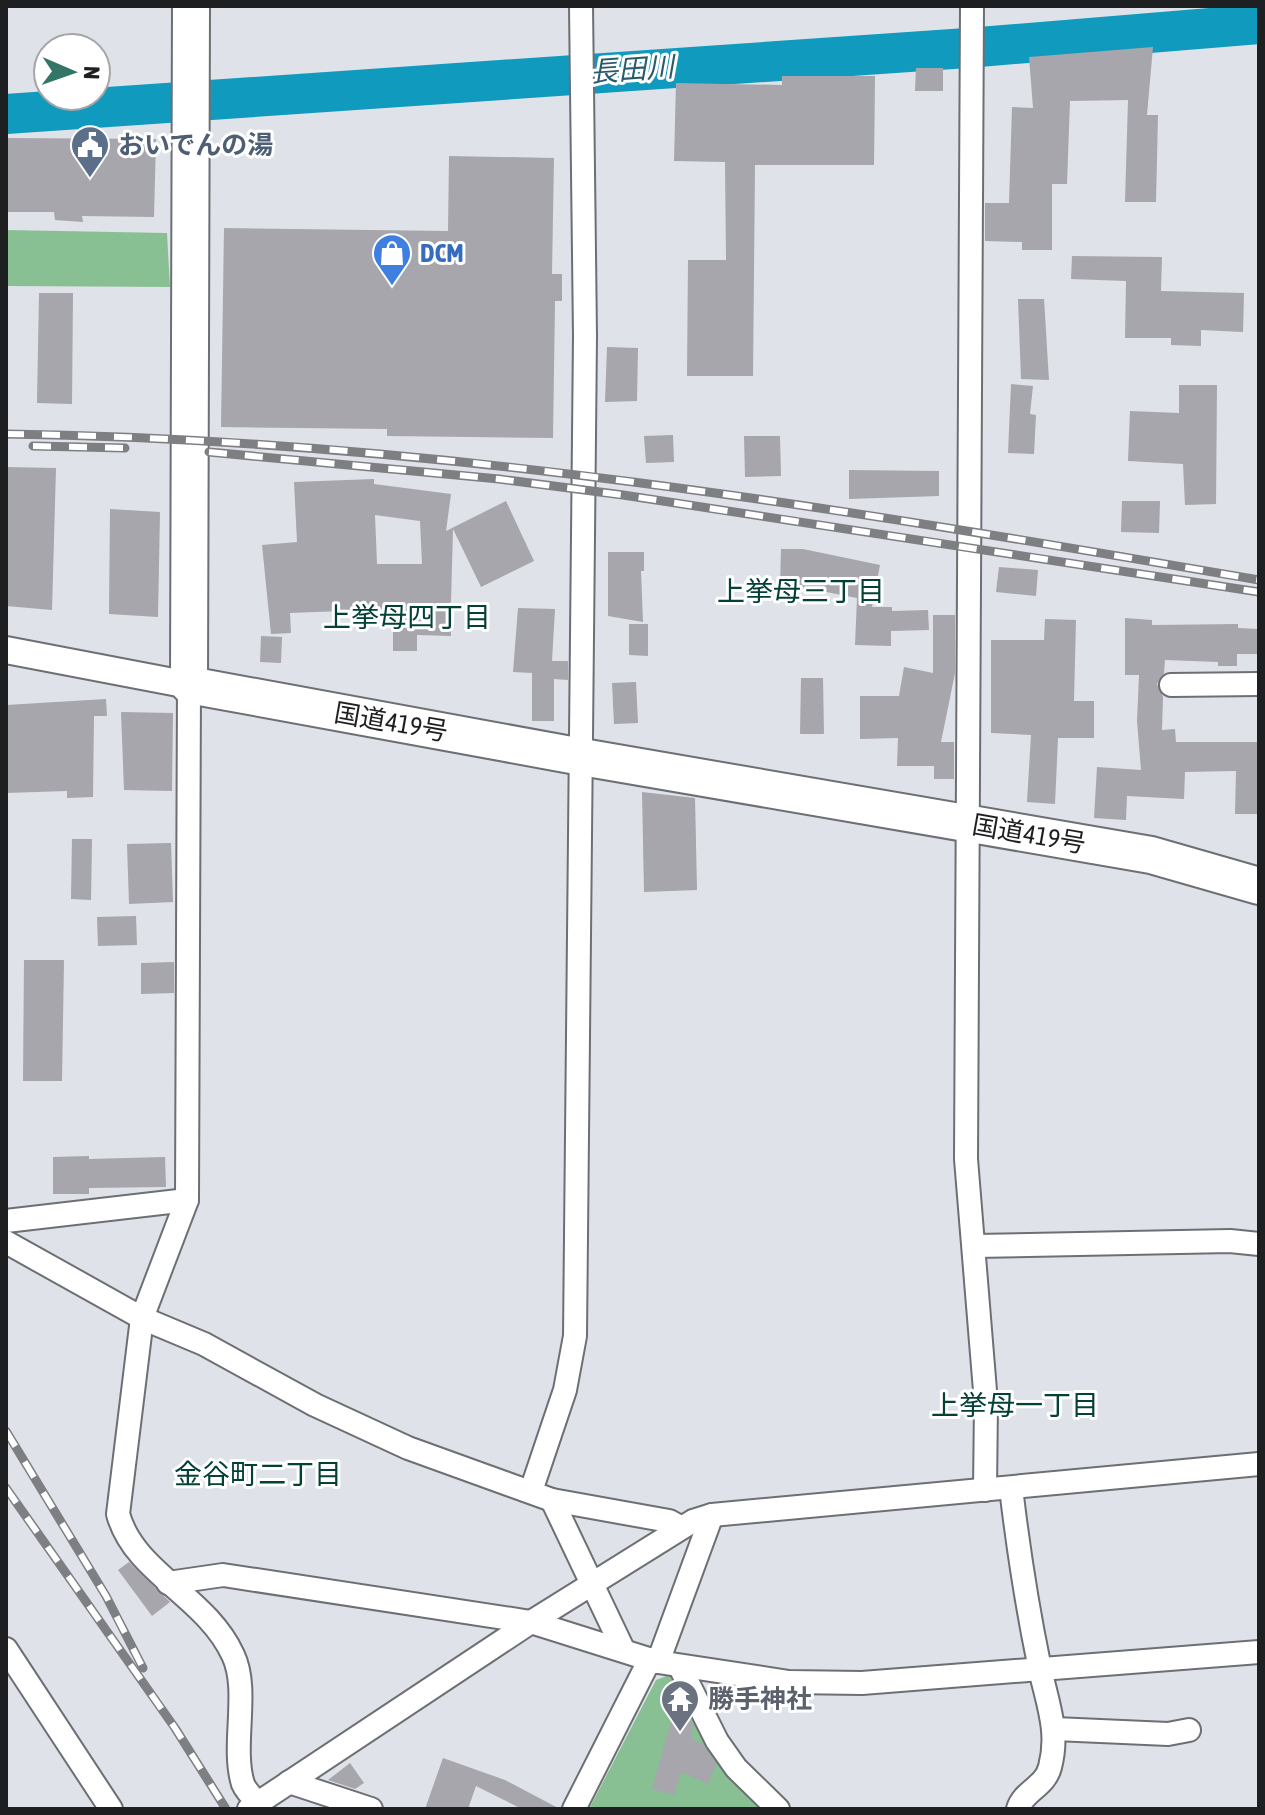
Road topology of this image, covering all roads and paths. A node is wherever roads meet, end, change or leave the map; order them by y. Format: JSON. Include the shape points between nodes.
{"nodes":[{"id":1,"x":191,"y":6,"type":"edge"},
{"id":2,"x":581,"y":6,"type":"edge"},
{"id":3,"x":972,"y":6,"type":"edge"},
{"id":4,"x":6,"y":650,"type":"edge"},
{"id":5,"x":1259,"y":684,"type":"edge"},
{"id":6,"x":189,"y":685,"type":"junction"},
{"id":7,"x":1171,"y":685,"type":"dead end"},
{"id":8,"x":582,"y":757,"type":"junction"},
{"id":9,"x":965,"y":823,"type":"junction"},
{"id":10,"x":1259,"y":886,"type":"edge"},
{"id":11,"x":187,"y":1200,"type":"junction"},
{"id":12,"x":6,"y":1221,"type":"edge"},
{"id":13,"x":6,"y":1242,"type":"edge"},
{"id":14,"x":1259,"y":1244,"type":"edge"},
{"id":15,"x":975,"y":1246,"type":"junction"},
{"id":16,"x":142,"y":1318,"type":"junction"},
{"id":17,"x":1259,"y":1464,"type":"edge"},
{"id":18,"x":1011,"y":1488,"type":"junction"},
{"id":19,"x":985,"y":1490,"type":"junction"},
{"id":20,"x":531,"y":1491,"type":"junction"},
{"id":21,"x":552,"y":1500,"type":"junction"},
{"id":22,"x":712,"y":1515,"type":"junction"},
{"id":23,"x":680,"y":1527,"type":"junction"},
{"id":24,"x":168,"y":1583,"type":"junction"},
{"id":25,"x":592,"y":1583,"type":"junction"},
{"id":26,"x":531,"y":1622,"type":"junction"},
{"id":27,"x":6,"y":1649,"type":"edge"},
{"id":28,"x":623,"y":1649,"type":"junction"},
{"id":29,"x":1259,"y":1652,"type":"edge"},
{"id":30,"x":663,"y":1662,"type":"junction"},
{"id":31,"x":1039,"y":1667,"type":"junction"},
{"id":32,"x":1055,"y":1729,"type":"junction"},
{"id":33,"x":1189,"y":1730,"type":"dead end"},
{"id":34,"x":289,"y":1782,"type":"junction"},
{"id":35,"x":254,"y":1806,"type":"edge"},
{"id":36,"x":111,"y":1809,"type":"edge"},
{"id":37,"x":371,"y":1809,"type":"edge"},
{"id":38,"x":574,"y":1809,"type":"edge"},
{"id":39,"x":778,"y":1809,"type":"edge"},
{"id":40,"x":1018,"y":1809,"type":"edge"}],
"edges":[{"from":1,"to":6,"type":"highway"},
{"from":2,"to":8,"type":"street"},
{"from":3,"to":9,"type":"street"},
{"from":4,"to":6,"type":"street"},
{"from":5,"to":7,"type":"street"},
{"from":6,"to":8,"type":"highway","name":"国道419号"},
{"from":6,"to":11,"type":"street"},
{"from":8,"to":9,"type":"highway","name":"国道419号"},
{"from":8,"to":20,"type":"street","via":[[575,1336],[565,1390]]},
{"from":9,"to":10,"type":"highway","name":"国道419号","via":[[1151,855]]},
{"from":9,"to":15,"type":"street","via":[[966,1159]]},
{"from":11,"to":12,"type":"street"},
{"from":11,"to":16,"type":"street"},
{"from":13,"to":16,"type":"street"},
{"from":14,"to":15,"type":"street"},
{"from":15,"to":19,"type":"street","via":[[986,1403]]},
{"from":16,"to":20,"type":"street","via":[[408,1448]]},
{"from":16,"to":24,"type":"street","via":[[118,1514],[123,1534]]},
{"from":17,"to":18,"type":"street"},
{"from":18,"to":19,"type":"street"},
{"from":18,"to":31,"type":"street"},
{"from":19,"to":22,"type":"street"},
{"from":20,"to":21,"type":"street"},
{"from":21,"to":23,"type":"street"},
{"from":21,"to":25,"type":"street"},
{"from":22,"to":23,"type":"street"},
{"from":22,"to":30,"type":"street"},
{"from":23,"to":25,"type":"street"},
{"from":24,"to":26,"type":"street","via":[[223,1575]]},
{"from":24,"to":35,"type":"street","via":[[206,1611],[234,1656],[243,1784]]},
{"from":25,"to":26,"type":"street"},
{"from":25,"to":28,"type":"street"},
{"from":26,"to":28,"type":"street"},
{"from":26,"to":34,"type":"street"},
{"from":27,"to":36,"type":"street"},
{"from":28,"to":30,"type":"street"},
{"from":29,"to":31,"type":"street"},
{"from":30,"to":31,"type":"street","via":[[789,1682],[862,1683]]},
{"from":30,"to":38,"type":"street"},
{"from":30,"to":39,"type":"street","via":[[736,1768]]},
{"from":31,"to":32,"type":"street"},
{"from":32,"to":33,"type":"street","via":[[1168,1734]]},
{"from":32,"to":40,"type":"street","via":[[1050,1771],[1021,1799]]},
{"from":34,"to":35,"type":"street"},
{"from":34,"to":37,"type":"street"}]}
